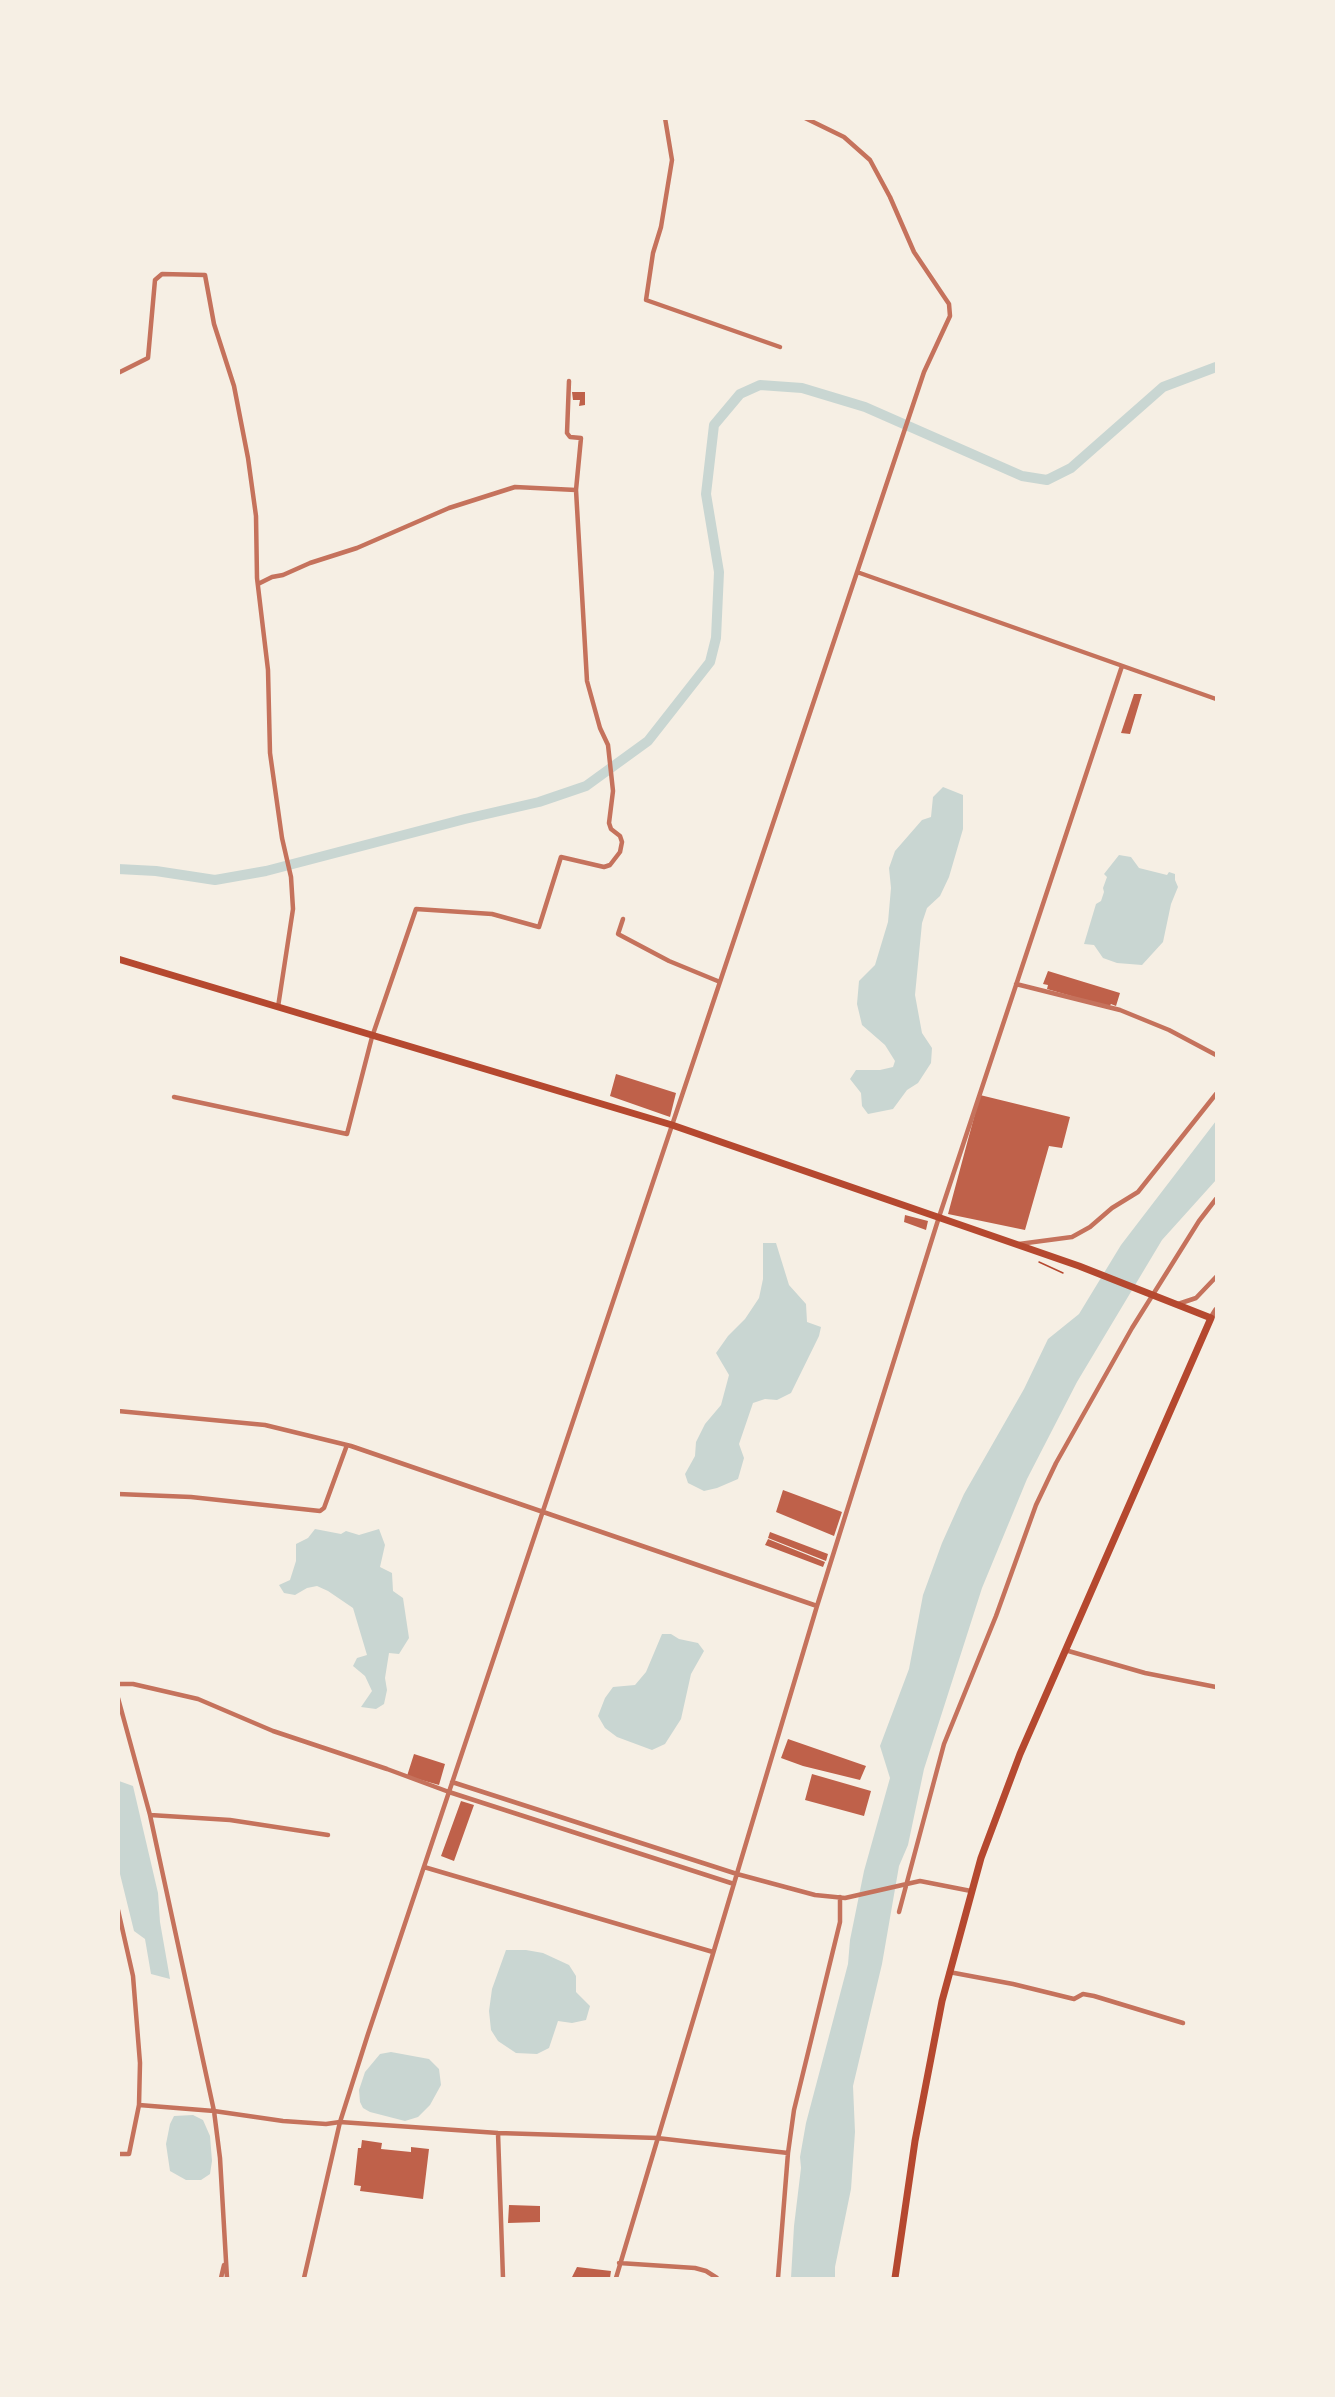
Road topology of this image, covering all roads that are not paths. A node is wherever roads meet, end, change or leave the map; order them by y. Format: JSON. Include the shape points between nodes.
{"nodes":[{"id":1,"x":665,"y":118,"type":"edge"},
{"id":2,"x":805,"y":118,"type":"edge"},
{"id":3,"x":780,"y":347,"type":"dead end"},
{"id":4,"x":118,"y":373,"type":"edge"},
{"id":5,"x":569,"y":381,"type":"dead end"},
{"id":6,"x":576,"y":490,"type":"junction"},
{"id":7,"x":857,"y":572,"type":"junction"},
{"id":8,"x":258,"y":584,"type":"junction"},
{"id":9,"x":1122,"y":666,"type":"junction"},
{"id":10,"x":1216,"y":699,"type":"edge"},
{"id":11,"x":623,"y":919,"type":"dead end"},
{"id":12,"x":118,"y":959,"type":"edge"},
{"id":13,"x":720,"y":982,"type":"junction"},
{"id":14,"x":1016,"y":984,"type":"junction"},
{"id":15,"x":278,"y":1007,"type":"junction"},
{"id":16,"x":372,"y":1037,"type":"junction"},
{"id":17,"x":1216,"y":1055,"type":"edge"},
{"id":18,"x":1216,"y":1094,"type":"edge"},
{"id":19,"x":174,"y":1097,"type":"dead end"},
{"id":20,"x":672,"y":1125,"type":"junction"},
{"id":21,"x":1216,"y":1199,"type":"edge"},
{"id":22,"x":939,"y":1217,"type":"junction"},
{"id":23,"x":1017,"y":1244,"type":"junction"},
{"id":24,"x":1216,"y":1277,"type":"edge"},
{"id":25,"x":1176,"y":1304,"type":"junction"},
{"id":26,"x":1216,"y":1310,"type":"edge"},
{"id":27,"x":1211,"y":1318,"type":"junction"},
{"id":28,"x":118,"y":1411,"type":"edge"},
{"id":29,"x":347,"y":1445,"type":"junction"},
{"id":30,"x":118,"y":1494,"type":"edge"},
{"id":31,"x":542,"y":1512,"type":"junction"},
{"id":32,"x":817,"y":1606,"type":"junction"},
{"id":33,"x":1065,"y":1650,"type":"junction"},
{"id":34,"x":118,"y":1684,"type":"edge"},
{"id":35,"x":1216,"y":1687,"type":"edge"},
{"id":36,"x":118,"y":1698,"type":"edge"},
{"id":37,"x":452,"y":1782,"type":"junction"},
{"id":38,"x":448,"y":1792,"type":"junction"},
{"id":39,"x":150,"y":1815,"type":"junction"},
{"id":40,"x":328,"y":1835,"type":"dead end"},
{"id":41,"x":424,"y":1867,"type":"junction"},
{"id":42,"x":737,"y":1874,"type":"junction"},
{"id":43,"x":734,"y":1884,"type":"junction"},
{"id":44,"x":971,"y":1891,"type":"junction"},
{"id":45,"x":843,"y":1898,"type":"junction"},
{"id":46,"x":118,"y":1910,"type":"edge"},
{"id":47,"x":899,"y":1912,"type":"dead end"},
{"id":48,"x":713,"y":1952,"type":"junction"},
{"id":49,"x":949,"y":1972,"type":"junction"},
{"id":50,"x":1183,"y":2023,"type":"dead end"},
{"id":51,"x":139,"y":2104,"type":"junction"},
{"id":52,"x":214,"y":2111,"type":"junction"},
{"id":53,"x":340,"y":2122,"type":"junction"},
{"id":54,"x":498,"y":2133,"type":"junction"},
{"id":55,"x":657,"y":2138,"type":"junction"},
{"id":56,"x":788,"y":2153,"type":"junction"},
{"id":57,"x":118,"y":2154,"type":"edge"},
{"id":58,"x":226,"y":2256,"type":"junction"},
{"id":59,"x":619,"y":2263,"type":"junction"},
{"id":60,"x":221,"y":2278,"type":"edge"},
{"id":61,"x":227,"y":2278,"type":"edge"},
{"id":62,"x":304,"y":2278,"type":"edge"},
{"id":63,"x":503,"y":2278,"type":"edge"},
{"id":64,"x":616,"y":2278,"type":"edge"},
{"id":65,"x":717,"y":2278,"type":"edge"},
{"id":66,"x":778,"y":2278,"type":"edge"},
{"id":67,"x":895,"y":2278,"type":"edge"}],
"edges":[{"from":1,"to":3,"type":"street","via":[[672,160],[646,300]]},
{"from":2,"to":7,"type":"street","via":[[844,137],[870,160],[914,252],[950,304],[947,325],[924,372]]},
{"from":4,"to":8,"type":"street","via":[[148,358],[155,280],[162,274],[205,275],[248,458],[256,516]]},
{"from":5,"to":6,"type":"street","via":[[567,433],[581,438]]},
{"from":6,"to":8,"type":"street","via":[[515,487],[448,508],[357,548]]},
{"from":6,"to":16,"type":"street","via":[[587,681],[608,745],[613,791],[609,823],[610,829],[620,836],[620,852],[610,866],[604,867],[561,856],[539,927],[492,914],[416,909]]},
{"from":7,"to":9,"type":"street"},
{"from":7,"to":13,"type":"street"},
{"from":8,"to":15,"type":"street","via":[[268,670],[270,753],[293,909]]},
{"from":9,"to":10,"type":"street"},
{"from":9,"to":14,"type":"street"},
{"from":11,"to":13,"type":"street","via":[[618,934],[669,962]]},
{"from":12,"to":15,"type":"main road"},
{"from":13,"to":20,"type":"street"},
{"from":14,"to":17,"type":"street","via":[[1120,1010]]},
{"from":14,"to":22,"type":"street"},
{"from":15,"to":16,"type":"main road"},
{"from":16,"to":19,"type":"street","via":[[347,1134]]},
{"from":16,"to":20,"type":"main road"},
{"from":18,"to":23,"type":"street","via":[[1138,1192],[1072,1237]]},
{"from":20,"to":22,"type":"main road"},
{"from":20,"to":31,"type":"street"},
{"from":21,"to":47,"type":"street","via":[[1132,1328],[1036,1505],[944,1744]]},
{"from":22,"to":23,"type":"main road"},
{"from":22,"to":32,"type":"street"},
{"from":23,"to":25,"type":"main road"},
{"from":24,"to":25,"type":"street","via":[[1196,1298]]},
{"from":25,"to":27,"type":"main road"},
{"from":26,"to":27,"type":"street"},
{"from":27,"to":33,"type":"main road"},
{"from":28,"to":29,"type":"street","via":[[265,1425]]},
{"from":29,"to":30,"type":"street","via":[[320,1511],[191,1497]]},
{"from":29,"to":31,"type":"street"},
{"from":31,"to":32,"type":"street"},
{"from":31,"to":37,"type":"street"},
{"from":32,"to":42,"type":"street"},
{"from":33,"to":35,"type":"street"},
{"from":33,"to":44,"type":"main road","via":[[1020,1754]]},
{"from":34,"to":38,"type":"street","via":[[198,1699],[273,1731]]},
{"from":36,"to":39,"type":"street"},
{"from":37,"to":38,"type":"street"},
{"from":37,"to":42,"type":"street"},
{"from":38,"to":41,"type":"street"},
{"from":38,"to":43,"type":"street"},
{"from":39,"to":40,"type":"street","via":[[230,1820]]},
{"from":39,"to":52,"type":"street"},
{"from":41,"to":48,"type":"street"},
{"from":41,"to":53,"type":"street"},
{"from":42,"to":43,"type":"street"},
{"from":42,"to":45,"type":"street","via":[[815,1895]]},
{"from":43,"to":48,"type":"street"},
{"from":44,"to":45,"type":"street","via":[[920,1881]]},
{"from":44,"to":49,"type":"main road"},
{"from":45,"to":56,"type":"street","via":[[794,2110]]},
{"from":46,"to":51,"type":"street","via":[[133,1976]]},
{"from":48,"to":55,"type":"street"},
{"from":49,"to":50,"type":"street","via":[[1074,1999],[1083,1994],[1094,1996]]},
{"from":49,"to":67,"type":"main road","via":[[915,2141]]},
{"from":51,"to":52,"type":"street"},
{"from":51,"to":57,"type":"street","via":[[129,2154]]},
{"from":52,"to":53,"type":"street","via":[[283,2121]]},
{"from":52,"to":58,"type":"street"},
{"from":53,"to":54,"type":"street"},
{"from":53,"to":62,"type":"street"},
{"from":54,"to":55,"type":"street"},
{"from":54,"to":63,"type":"street"},
{"from":55,"to":56,"type":"street"},
{"from":55,"to":59,"type":"street"},
{"from":56,"to":66,"type":"street"},
{"from":58,"to":60,"type":"street"},
{"from":58,"to":61,"type":"street"},
{"from":59,"to":64,"type":"street"},
{"from":59,"to":65,"type":"street","via":[[695,2268]]}]}
